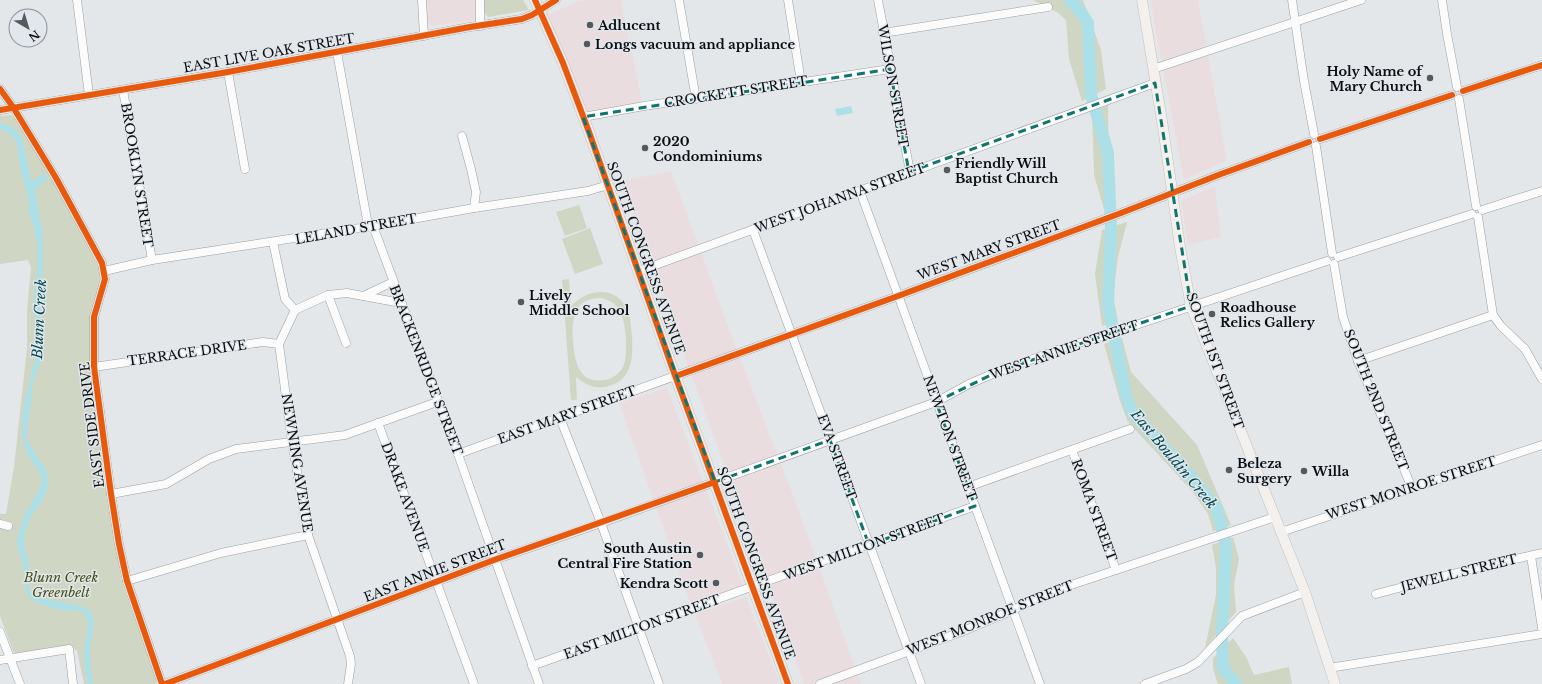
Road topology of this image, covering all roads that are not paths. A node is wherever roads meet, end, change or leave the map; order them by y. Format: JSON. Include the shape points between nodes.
{"nodes":[{"id":1,"x":85,"y":0,"type":"edge"},
{"id":2,"x":422,"y":0,"type":"edge"},
{"id":3,"x":480,"y":0,"type":"edge"},
{"id":4,"x":535,"y":0,"type":"edge"},
{"id":5,"x":556,"y":0,"type":"edge"},
{"id":6,"x":679,"y":0,"type":"edge"},
{"id":7,"x":788,"y":0,"type":"edge"},
{"id":8,"x":878,"y":0,"type":"edge"},
{"id":9,"x":1142,"y":0,"type":"edge"},
{"id":10,"x":1292,"y":0,"type":"edge"},
{"id":11,"x":1361,"y":0,"type":"edge"},
{"id":12,"x":1442,"y":0,"type":"edge"},
{"id":13,"x":77,"y":2,"type":"edge"},
{"id":14,"x":1048,"y":7,"type":"dead end"},
{"id":15,"x":540,"y":9,"type":"junction"},
{"id":16,"x":1295,"y":21,"type":"junction"},
{"id":17,"x":480,"y":26,"type":"junction"},
{"id":18,"x":883,"y":33,"type":"junction"},
{"id":19,"x":424,"y":36,"type":"junction"},
{"id":20,"x":337,"y":52,"type":"junction"},
{"id":21,"x":1542,"y":66,"type":"edge"},
{"id":22,"x":890,"y":69,"type":"junction"},
{"id":23,"x":1153,"y":69,"type":"junction"},
{"id":24,"x":228,"y":72,"type":"junction"},
{"id":25,"x":801,"y":82,"type":"junction"},
{"id":26,"x":1155,"y":83,"type":"junction"},
{"id":27,"x":0,"y":89,"type":"edge"},
{"id":28,"x":1460,"y":89,"type":"junction"},
{"id":29,"x":123,"y":90,"type":"junction"},
{"id":30,"x":89,"y":95,"type":"junction"},
{"id":31,"x":1456,"y":97,"type":"junction"},
{"id":32,"x":696,"y":99,"type":"junction"},
{"id":33,"x":13,"y":107,"type":"junction"},
{"id":34,"x":0,"y":110,"type":"edge"},
{"id":35,"x":583,"y":117,"type":"junction"},
{"id":36,"x":462,"y":136,"type":"dead end"},
{"id":37,"x":1315,"y":140,"type":"junction"},
{"id":38,"x":245,"y":169,"type":"dead end"},
{"id":39,"x":910,"y":172,"type":"junction"},
{"id":40,"x":608,"y":185,"type":"junction"},
{"id":41,"x":860,"y":191,"type":"junction"},
{"id":42,"x":1542,"y":191,"type":"edge"},
{"id":43,"x":1172,"y":194,"type":"junction"},
{"id":44,"x":474,"y":208,"type":"junction"},
{"id":45,"x":1477,"y":212,"type":"junction"},
{"id":46,"x":373,"y":226,"type":"junction"},
{"id":47,"x":753,"y":230,"type":"junction"},
{"id":48,"x":273,"y":242,"type":"junction"},
{"id":49,"x":1333,"y":259,"type":"junction"},
{"id":50,"x":152,"y":260,"type":"junction"},
{"id":51,"x":104,"y":271,"type":"junction"},
{"id":52,"x":638,"y":271,"type":"junction"},
{"id":53,"x":393,"y":282,"type":"junction"},
{"id":54,"x":328,"y":295,"type":"junction"},
{"id":55,"x":363,"y":296,"type":"junction"},
{"id":56,"x":898,"y":296,"type":"junction"},
{"id":57,"x":401,"y":303,"type":"junction"},
{"id":58,"x":1192,"y":306,"type":"junction"},
{"id":59,"x":295,"y":310,"type":"junction"},
{"id":60,"x":1493,"y":315,"type":"junction"},
{"id":61,"x":792,"y":334,"type":"junction"},
{"id":62,"x":346,"y":343,"type":"dead end"},
{"id":63,"x":280,"y":344,"type":"junction"},
{"id":64,"x":1358,"y":361,"type":"junction"},
{"id":65,"x":94,"y":367,"type":"junction"},
{"id":66,"x":676,"y":376,"type":"junction"},
{"id":67,"x":1542,"y":379,"type":"edge"},
{"id":68,"x":437,"y":402,"type":"junction"},
{"id":69,"x":936,"y":402,"type":"junction"},
{"id":70,"x":560,"y":418,"type":"junction"},
{"id":71,"x":378,"y":423,"type":"junction"},
{"id":72,"x":1130,"y":429,"type":"dead end"},
{"id":73,"x":830,"y":440,"type":"junction"},
{"id":74,"x":292,"y":442,"type":"junction"},
{"id":75,"x":1542,"y":445,"type":"edge"},
{"id":76,"x":1072,"y":450,"type":"junction"},
{"id":77,"x":458,"y":454,"type":"junction"},
{"id":78,"x":714,"y":482,"type":"junction"},
{"id":79,"x":968,"y":487,"type":"junction"},
{"id":80,"x":1412,"y":488,"type":"junction"},
{"id":81,"x":111,"y":494,"type":"junction"},
{"id":82,"x":975,"y":506,"type":"junction"},
{"id":83,"x":1275,"y":517,"type":"junction"},
{"id":84,"x":601,"y":523,"type":"junction"},
{"id":85,"x":1281,"y":532,"type":"junction"},
{"id":86,"x":308,"y":535,"type":"junction"},
{"id":87,"x":869,"y":545,"type":"junction"},
{"id":88,"x":1542,"y":553,"type":"edge"},
{"id":89,"x":1531,"y":556,"type":"junction"},
{"id":90,"x":494,"y":560,"type":"junction"},
{"id":91,"x":1116,"y":570,"type":"junction"},
{"id":92,"x":127,"y":581,"type":"junction"},
{"id":93,"x":437,"y":583,"type":"junction"},
{"id":94,"x":753,"y":587,"type":"junction"},
{"id":95,"x":1305,"y":592,"type":"junction"},
{"id":96,"x":1376,"y":594,"type":"dead end"},
{"id":97,"x":1013,"y":610,"type":"junction"},
{"id":98,"x":336,"y":620,"type":"junction"},
{"id":99,"x":639,"y":628,"type":"junction"},
{"id":100,"x":1542,"y":628,"type":"edge"},
{"id":101,"x":0,"y":632,"type":"edge"},
{"id":102,"x":1542,"y":634,"type":"edge"},
{"id":103,"x":908,"y":652,"type":"junction"},
{"id":104,"x":10,"y":658,"type":"junction"},
{"id":105,"x":0,"y":660,"type":"edge"},
{"id":106,"x":532,"y":666,"type":"junction"},
{"id":107,"x":1329,"y":668,"type":"junction"},
{"id":108,"x":20,"y":684,"type":"edge"},
{"id":109,"x":73,"y":684,"type":"edge"},
{"id":110,"x":162,"y":684,"type":"edge"},
{"id":111,"x":165,"y":684,"type":"edge"},
{"id":112,"x":348,"y":684,"type":"edge"},
{"id":113,"x":474,"y":684,"type":"edge"},
{"id":114,"x":538,"y":684,"type":"edge"},
{"id":115,"x":659,"y":684,"type":"edge"},
{"id":116,"x":788,"y":684,"type":"edge"},
{"id":117,"x":820,"y":684,"type":"edge"},
{"id":118,"x":920,"y":684,"type":"edge"},
{"id":119,"x":1040,"y":684,"type":"edge"},
{"id":120,"x":1145,"y":684,"type":"edge"},
{"id":121,"x":1335,"y":684,"type":"edge"}],
"edges":[{"from":1,"to":13,"type":"street"},
{"from":2,"to":19,"type":"street"},
{"from":3,"to":17,"type":"street"},
{"from":4,"to":15,"type":"main road","name":"SOUTH CONGRESS AVENUE"},
{"from":5,"to":15,"type":"street","name":"EAST LIVE OAK STREET"},
{"from":6,"to":32,"type":"street"},
{"from":7,"to":25,"type":"street"},
{"from":8,"to":18,"type":"street","name":"WILSON STREET"},
{"from":9,"to":23,"type":"main road","name":"SOUTH 1ST STREET"},
{"from":10,"to":16,"type":"street","name":"SOUTH 2ND STREET"},
{"from":11,"to":16,"type":"street"},
{"from":12,"to":28,"type":"street","via":[[1446,34]]},
{"from":13,"to":30,"type":"street"},
{"from":14,"to":18,"type":"street"},
{"from":15,"to":17,"type":"street","name":"EAST LIVE OAK STREET","via":[[522,19]]},
{"from":15,"to":35,"type":"main road","name":"SOUTH CONGRESS AVENUE"},
{"from":16,"to":23,"type":"street"},
{"from":16,"to":37,"type":"street","name":"SOUTH 2ND STREET"},
{"from":17,"to":19,"type":"street","name":"EAST LIVE OAK STREET"},
{"from":18,"to":22,"type":"street","name":"WILSON STREET"},
{"from":19,"to":20,"type":"street","name":"EAST LIVE OAK STREET"},
{"from":20,"to":24,"type":"street","name":"EAST LIVE OAK STREET"},
{"from":20,"to":46,"type":"street","name":"BRACKENRIDGE STREET","via":[[367,220]]},
{"from":21,"to":28,"type":"street"},
{"from":22,"to":25,"type":"street","name":"CROCKETT STREET"},
{"from":22,"to":39,"type":"street","name":"WILSON STREET"},
{"from":23,"to":26,"type":"main road","name":"SOUTH 1ST STREET"},
{"from":24,"to":29,"type":"street","name":"EAST LIVE OAK STREET"},
{"from":24,"to":38,"type":"street"},
{"from":25,"to":32,"type":"street","name":"CROCKETT STREET"},
{"from":26,"to":39,"type":"street","name":"WEST JOHANNA STREET"},
{"from":26,"to":43,"type":"main road","name":"SOUTH 1ST STREET"},
{"from":27,"to":33,"type":"street"},
{"from":28,"to":31,"type":"street","via":[[1453,90]]},
{"from":29,"to":30,"type":"street","name":"EAST LIVE OAK STREET"},
{"from":29,"to":50,"type":"street","name":"BROOKLYN STREET"},
{"from":30,"to":33,"type":"street","name":"EAST LIVE OAK STREET"},
{"from":31,"to":37,"type":"street","name":"WEST MARY STREET"},
{"from":31,"to":45,"type":"street"},
{"from":32,"to":35,"type":"street","name":"CROCKETT STREET"},
{"from":33,"to":34,"type":"street","name":"EAST LIVE OAK STREET"},
{"from":33,"to":51,"type":"street","via":[[56,178]]},
{"from":35,"to":40,"type":"main road","name":"SOUTH CONGRESS AVENUE"},
{"from":36,"to":44,"type":"street","via":[[476,192]]},
{"from":37,"to":43,"type":"street","name":"WEST MARY STREET"},
{"from":37,"to":49,"type":"street","name":"SOUTH 2ND STREET"},
{"from":39,"to":41,"type":"street","name":"WEST JOHANNA STREET"},
{"from":40,"to":44,"type":"street","name":"LELAND STREET","via":[[582,192]]},
{"from":40,"to":52,"type":"main road","name":"SOUTH CONGRESS AVENUE"},
{"from":41,"to":47,"type":"street","name":"WEST JOHANNA STREET"},
{"from":41,"to":56,"type":"street","name":"NEWTON STREET"},
{"from":42,"to":45,"type":"street","name":"WEST ANNIE STREET"},
{"from":43,"to":56,"type":"street","name":"WEST MARY STREET"},
{"from":43,"to":58,"type":"main road","name":"SOUTH 1ST STREET"},
{"from":44,"to":46,"type":"street","name":"LELAND STREET"},
{"from":45,"to":49,"type":"street","name":"WEST ANNIE STREET"},
{"from":45,"to":60,"type":"street"},
{"from":46,"to":48,"type":"street","name":"LELAND STREET"},
{"from":46,"to":53,"type":"street","name":"BRACKENRIDGE STREET"},
{"from":47,"to":52,"type":"street","name":"WEST JOHANNA STREET"},
{"from":47,"to":61,"type":"street","name":"EVA STREET"},
{"from":48,"to":50,"type":"street","name":"LELAND STREET"},
{"from":48,"to":59,"type":"street","via":[[285,298]]},
{"from":49,"to":58,"type":"street","name":"WEST ANNIE STREET"},
{"from":49,"to":64,"type":"street","name":"SOUTH 2ND STREET","via":[[1343,317]]},
{"from":50,"to":51,"type":"street","name":"LELAND STREET"},
{"from":51,"to":65,"type":"street","name":"EAST SIDE DRIVE","via":[[105,279],[94,316]]},
{"from":52,"to":66,"type":"main road","name":"SOUTH CONGRESS AVENUE"},
{"from":53,"to":55,"type":"street"},
{"from":53,"to":57,"type":"street","name":"BRACKENRIDGE STREET"},
{"from":54,"to":55,"type":"street","via":[[347,292]]},
{"from":54,"to":59,"type":"street"},
{"from":54,"to":62,"type":"street"},
{"from":55,"to":57,"type":"street"},
{"from":56,"to":61,"type":"street","name":"WEST MARY STREET"},
{"from":56,"to":69,"type":"street","name":"NEWTON STREET"},
{"from":57,"to":68,"type":"street","name":"BRACKENRIDGE STREET"},
{"from":58,"to":69,"type":"street","name":"WEST ANNIE STREET","via":[[997,372]]},
{"from":58,"to":83,"type":"main road","name":"SOUTH 1ST STREET"},
{"from":59,"to":63,"type":"street"},
{"from":60,"to":64,"type":"street"},
{"from":60,"to":67,"type":"street","via":[[1525,349]]},
{"from":61,"to":66,"type":"street","name":"WEST MARY STREET"},
{"from":61,"to":73,"type":"street","name":"EVA STREET"},
{"from":63,"to":65,"type":"street","name":"TERRACE DRIVE","via":[[263,342]]},
{"from":63,"to":74,"type":"street","name":"NEWNING AVENUE"},
{"from":64,"to":80,"type":"street","name":"SOUTH 2ND STREET"},
{"from":65,"to":81,"type":"street","name":"EAST SIDE DRIVE"},
{"from":66,"to":70,"type":"street","name":"EAST MARY STREET"},
{"from":66,"to":78,"type":"main road","name":"SOUTH CONGRESS AVENUE"},
{"from":68,"to":71,"type":"street"},
{"from":68,"to":77,"type":"street","name":"BRACKENRIDGE STREET"},
{"from":69,"to":73,"type":"street","name":"WEST ANNIE STREET"},
{"from":69,"to":79,"type":"street","name":"NEWTON STREET"},
{"from":70,"to":77,"type":"street","name":"EAST MARY STREET"},
{"from":70,"to":84,"type":"street"},
{"from":71,"to":74,"type":"street","via":[[345,435]]},
{"from":71,"to":93,"type":"street","name":"DRAKE AVENUE"},
{"from":72,"to":76,"type":"street"},
{"from":73,"to":78,"type":"street","name":"WEST ANNIE STREET"},
{"from":73,"to":87,"type":"street","name":"EVA STREET"},
{"from":74,"to":81,"type":"street","via":[[236,449],[209,459],[166,484]]},
{"from":74,"to":86,"type":"street","name":"NEWNING AVENUE"},
{"from":75,"to":80,"type":"street","name":"WEST MONROE STREET"},
{"from":76,"to":79,"type":"street"},
{"from":76,"to":91,"type":"street","name":"ROMA STREET"},
{"from":77,"to":90,"type":"street","name":"BRACKENRIDGE STREET"},
{"from":78,"to":84,"type":"street","name":"EAST ANNIE STREET"},
{"from":78,"to":94,"type":"main road","name":"SOUTH CONGRESS AVENUE"},
{"from":79,"to":82,"type":"street","name":"NEWTON STREET"},
{"from":80,"to":85,"type":"street","name":"WEST MONROE STREET"},
{"from":81,"to":92,"type":"street","name":"EAST SIDE DRIVE"},
{"from":82,"to":87,"type":"street","name":"WEST MILTON STREET"},
{"from":82,"to":97,"type":"street","name":"NEWTON STREET"},
{"from":83,"to":85,"type":"main road","name":"SOUTH 1ST STREET"},
{"from":83,"to":91,"type":"street","name":"WEST MONROE STREET"},
{"from":84,"to":90,"type":"street","name":"EAST ANNIE STREET"},
{"from":84,"to":99,"type":"street"},
{"from":85,"to":95,"type":"main road","name":"SOUTH 1ST STREET"},
{"from":86,"to":92,"type":"street","via":[[221,553]]},
{"from":86,"to":98,"type":"street","name":"NEWNING AVENUE"},
{"from":87,"to":94,"type":"street","name":"WEST MILTON STREET"},
{"from":87,"to":103,"type":"street","name":"EVA STREET"},
{"from":88,"to":89,"type":"street","name":"JEWELL STREET"},
{"from":89,"to":96,"type":"street","name":"JEWELL STREET"},
{"from":89,"to":100,"type":"street"},
{"from":90,"to":93,"type":"street","name":"EAST ANNIE STREET"},
{"from":90,"to":106,"type":"street","name":"BRACKENRIDGE STREET"},
{"from":91,"to":97,"type":"street","name":"WEST MONROE STREET","via":[[1044,594]]},
{"from":92,"to":110,"type":"street","name":"EAST SIDE DRIVE"},
{"from":93,"to":98,"type":"street","name":"EAST ANNIE STREET"},
{"from":93,"to":113,"type":"street","name":"DRAKE AVENUE"},
{"from":94,"to":99,"type":"street","name":"EAST MILTON STREET"},
{"from":94,"to":116,"type":"main road","name":"SOUTH CONGRESS AVENUE"},
{"from":95,"to":107,"type":"main road","name":"SOUTH 1ST STREET"},
{"from":95,"to":120,"type":"street","via":[[1242,616],[1198,662]]},
{"from":97,"to":103,"type":"street","name":"WEST MONROE STREET"},
{"from":97,"to":119,"type":"street","name":"NEWTON STREET"},
{"from":98,"to":111,"type":"street","name":"EAST ANNIE STREET"},
{"from":98,"to":112,"type":"street","name":"NEWNING AVENUE","via":[[350,656]]},
{"from":99,"to":106,"type":"street","name":"EAST MILTON STREET"},
{"from":99,"to":115,"type":"street"},
{"from":101,"to":104,"type":"street"},
{"from":102,"to":107,"type":"street"},
{"from":103,"to":117,"type":"street","name":"WEST MONROE STREET"},
{"from":103,"to":118,"type":"street","name":"EVA STREET"},
{"from":104,"to":105,"type":"street"},
{"from":104,"to":108,"type":"street"},
{"from":104,"to":109,"type":"street","via":[[68,649]]},
{"from":106,"to":114,"type":"street","name":"BRACKENRIDGE STREET"},
{"from":107,"to":121,"type":"main road","name":"SOUTH 1ST STREET"}]}
